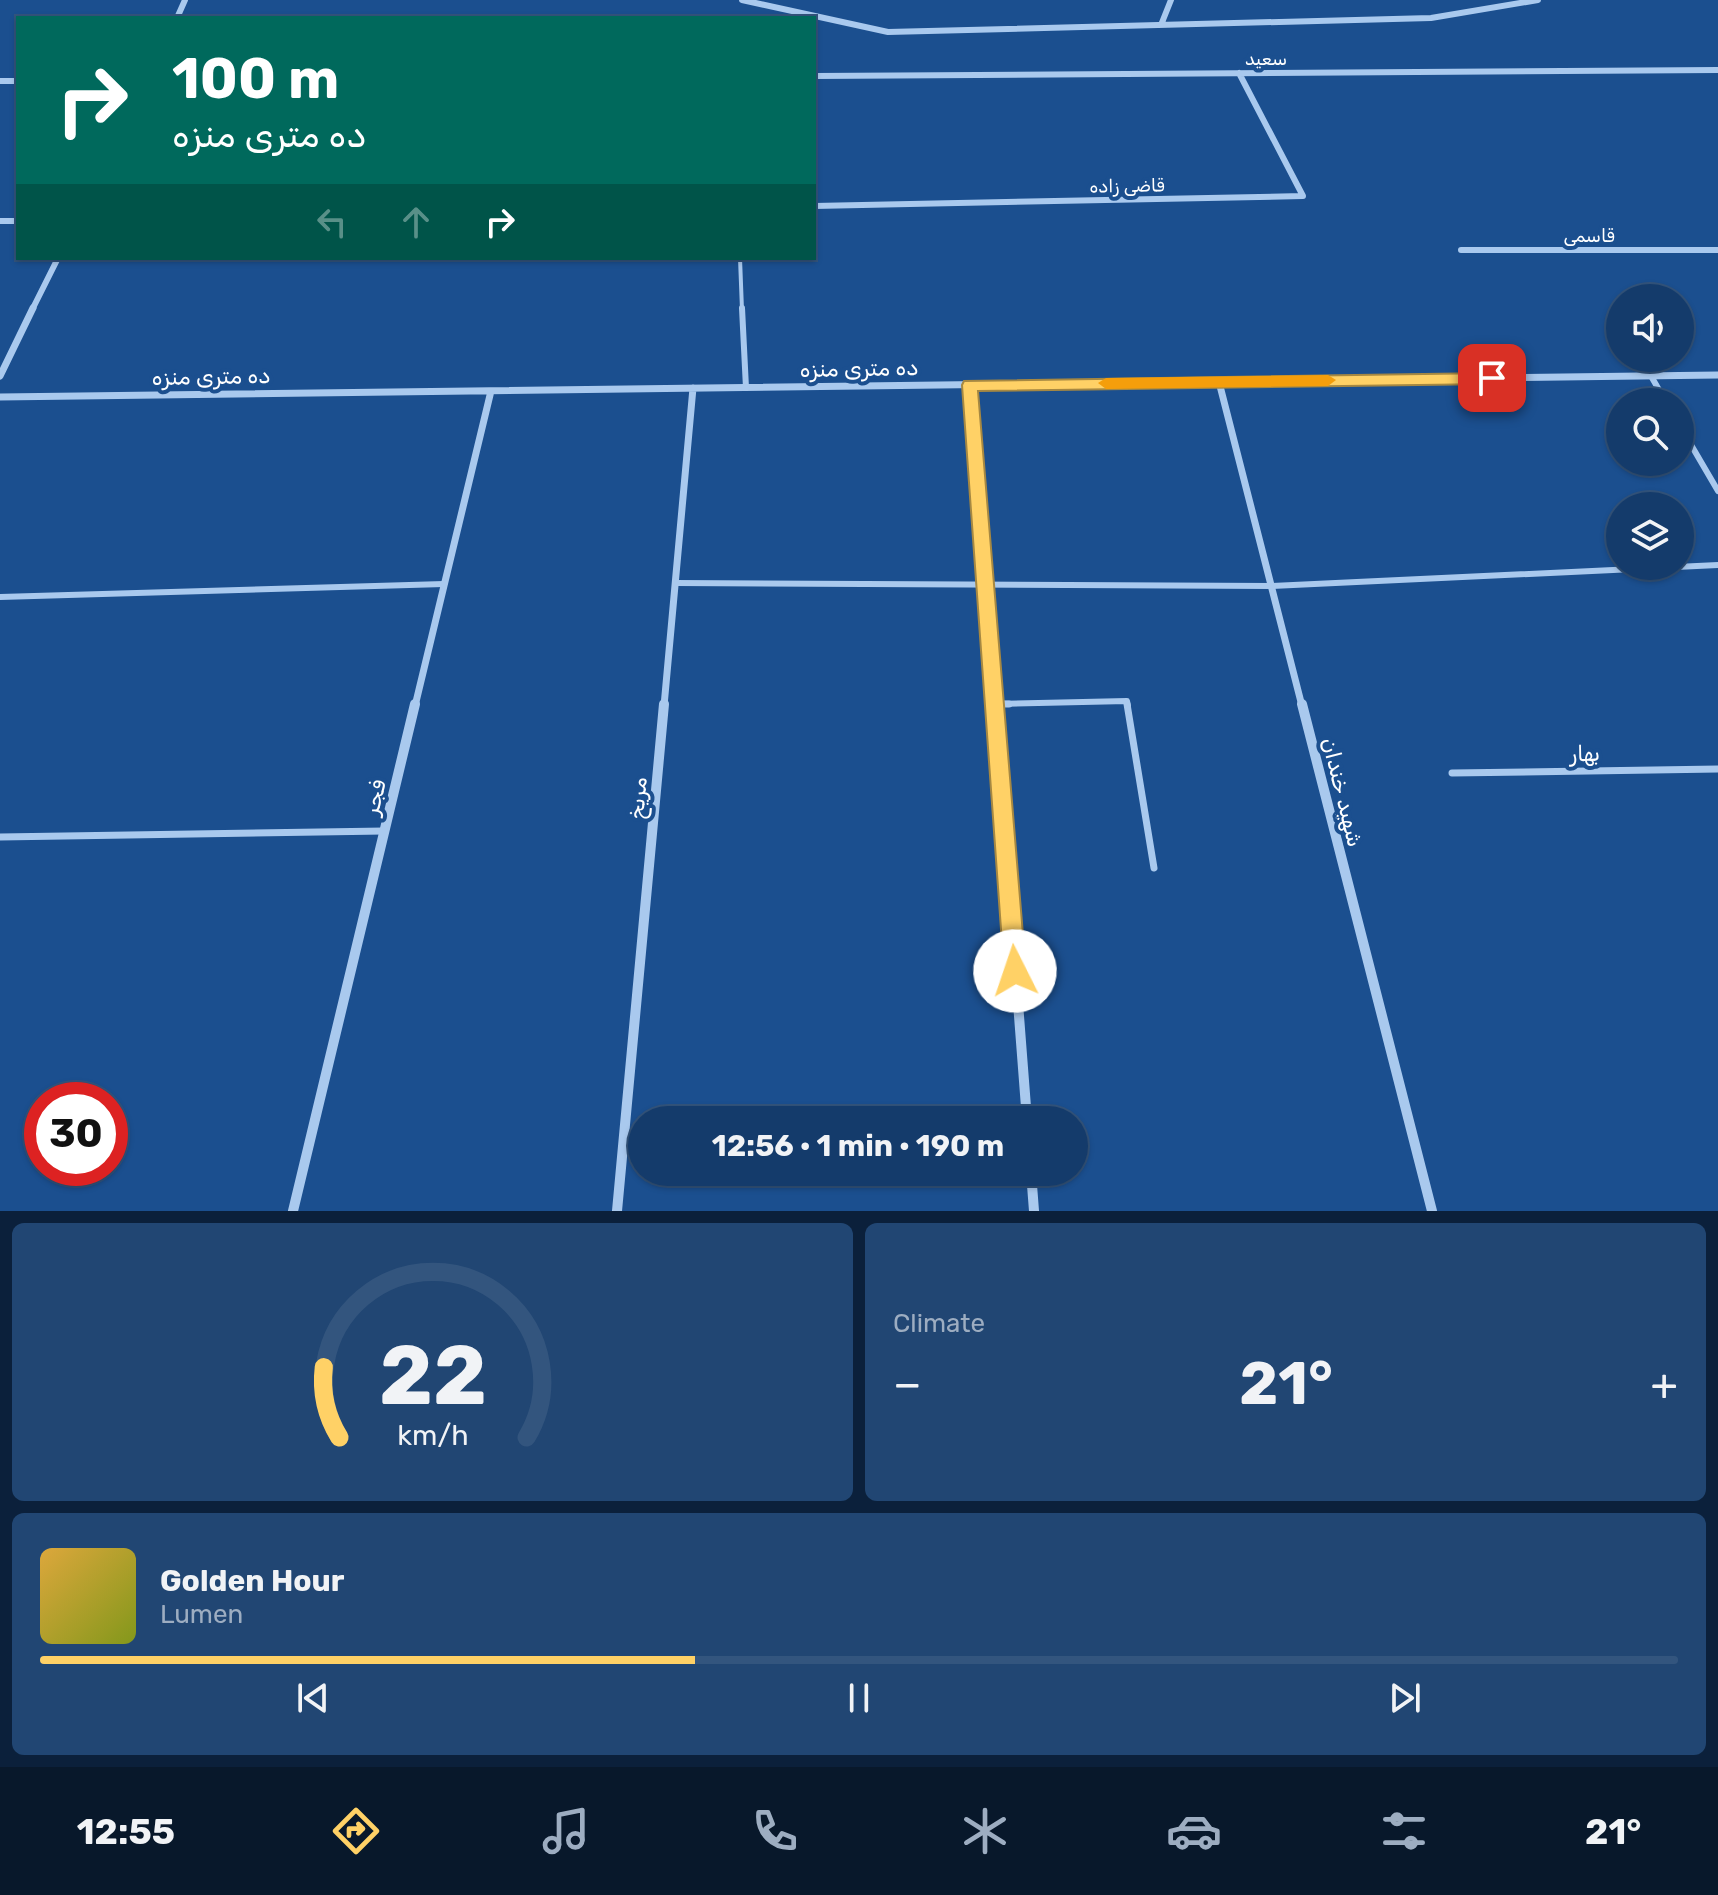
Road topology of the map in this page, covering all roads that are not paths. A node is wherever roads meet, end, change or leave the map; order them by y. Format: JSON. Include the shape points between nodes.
{"nodes":[{"id":1,"x":742,"y":0,"type":"edge"},
{"id":2,"x":1171,"y":0,"type":"edge"},
{"id":3,"x":1538,"y":0,"type":"edge"},
{"id":4,"x":815,"y":16,"type":"edge"},
{"id":5,"x":816,"y":16,"type":"edge"},
{"id":6,"x":1161,"y":25,"type":"junction"},
{"id":7,"x":1718,"y":70,"type":"edge"},
{"id":8,"x":1239,"y":73,"type":"junction"},
{"id":9,"x":816,"y":76,"type":"edge"},
{"id":10,"x":816,"y":206,"type":"edge"},
{"id":11,"x":1461,"y":250,"type":"dead end"},
{"id":12,"x":1718,"y":250,"type":"edge"},
{"id":13,"x":57,"y":260,"type":"edge"},
{"id":14,"x":740,"y":260,"type":"edge"},
{"id":15,"x":1718,"y":375,"type":"edge"},
{"id":16,"x":0,"y":376,"type":"edge"},
{"id":17,"x":1651,"y":376,"type":"junction"},
{"id":18,"x":1219,"y":382,"type":"junction"},
{"id":19,"x":970,"y":385,"type":"junction"},
{"id":20,"x":693,"y":388,"type":"junction"},
{"id":21,"x":746,"y":388,"type":"junction"},
{"id":22,"x":1658,"y":388,"type":"edge"},
{"id":23,"x":491,"y":391,"type":"junction"},
{"id":24,"x":0,"y":397,"type":"edge"},
{"id":25,"x":1694,"y":450,"type":"edge"},
{"id":26,"x":1718,"y":491,"type":"edge"},
{"id":27,"x":1718,"y":565,"type":"edge"},
{"id":28,"x":675,"y":583,"type":"junction"},
{"id":29,"x":444,"y":584,"type":"junction"},
{"id":30,"x":985,"y":584,"type":"junction"},
{"id":31,"x":1272,"y":586,"type":"junction"},
{"id":32,"x":0,"y":597,"type":"edge"},
{"id":33,"x":995,"y":704,"type":"junction"},
{"id":34,"x":1718,"y":769,"type":"edge"},
{"id":35,"x":1452,"y":773,"type":"dead end"},
{"id":36,"x":384,"y":831,"type":"junction"},
{"id":37,"x":0,"y":837,"type":"edge"},
{"id":38,"x":1154,"y":868,"type":"dead end"},
{"id":39,"x":1026,"y":1106,"type":"edge"},
{"id":40,"x":1032,"y":1186,"type":"edge"},
{"id":41,"x":293,"y":1211,"type":"edge"},
{"id":42,"x":617,"y":1211,"type":"edge"},
{"id":43,"x":1034,"y":1211,"type":"edge"},
{"id":44,"x":1432,"y":1211,"type":"edge"}],
"edges":[{"from":1,"to":4,"type":"street"},
{"from":2,"to":6,"type":"street"},
{"from":3,"to":6,"type":"street","via":[[1431,18]]},
{"from":5,"to":6,"type":"street","via":[[888,32]]},
{"from":7,"to":8,"type":"street","name":"سعید"},
{"from":8,"to":9,"type":"street","name":"سعید"},
{"from":8,"to":10,"type":"street","name":"قاضی زاده","via":[[1303,196]]},
{"from":11,"to":12,"type":"street","name":"قاسمی"},
{"from":13,"to":16,"type":"street"},
{"from":14,"to":21,"type":"lane"},
{"from":15,"to":17,"type":"street","name":"ده متری منزه"},
{"from":17,"to":18,"type":"street","name":"ده متری منزه"},
{"from":17,"to":22,"type":"lane"},
{"from":18,"to":19,"type":"street","name":"ده متری منزه"},
{"from":18,"to":31,"type":"street","name":"شهید خندان"},
{"from":19,"to":21,"type":"street","name":"ده متری منزه"},
{"from":19,"to":30,"type":"street"},
{"from":20,"to":21,"type":"street","name":"ده متری منزه"},
{"from":20,"to":23,"type":"street","name":"ده متری منزه"},
{"from":20,"to":28,"type":"street","name":"مریخ"},
{"from":23,"to":24,"type":"street","name":"ده متری منزه"},
{"from":23,"to":29,"type":"street","name":"فجر"},
{"from":25,"to":26,"type":"lane"},
{"from":27,"to":31,"type":"lane"},
{"from":28,"to":30,"type":"lane"},
{"from":28,"to":42,"type":"street","name":"مریخ"},
{"from":29,"to":32,"type":"lane"},
{"from":29,"to":36,"type":"street","name":"فجر"},
{"from":30,"to":31,"type":"lane"},
{"from":30,"to":33,"type":"street"},
{"from":31,"to":44,"type":"street","name":"شهید خندان"},
{"from":33,"to":38,"type":"lane","via":[[1127,701]]},
{"from":33,"to":39,"type":"street"},
{"from":34,"to":35,"type":"lane","name":"بهار"},
{"from":36,"to":37,"type":"lane"},
{"from":36,"to":41,"type":"street","name":"فجر"},
{"from":40,"to":43,"type":"street"}]}
